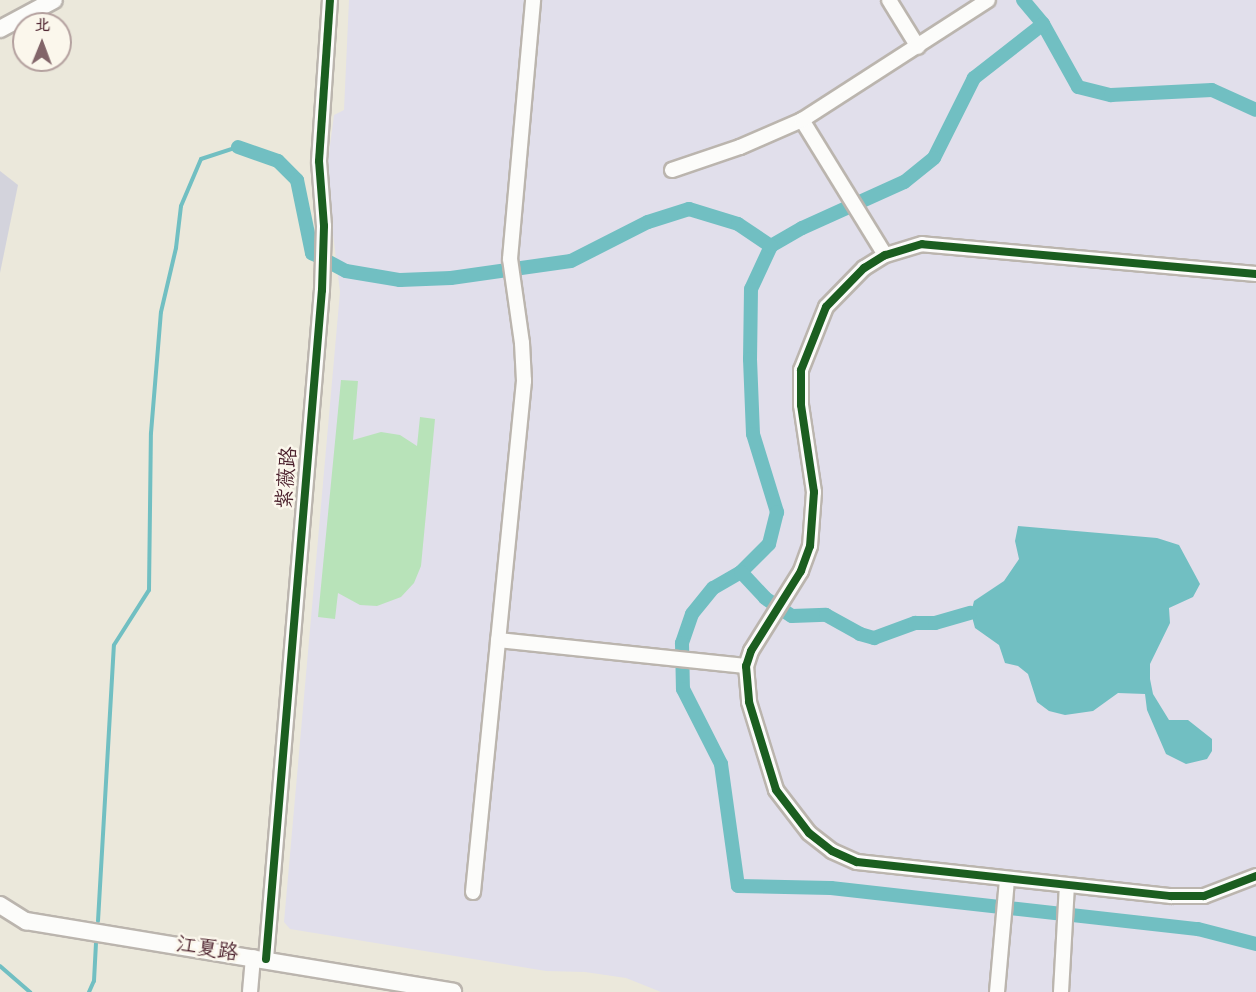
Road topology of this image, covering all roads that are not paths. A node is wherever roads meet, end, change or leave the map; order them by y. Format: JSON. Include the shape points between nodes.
{"nodes":[{"id":1,"x":54,"y":0,"type":"edge"},
{"id":2,"x":330,"y":0,"type":"edge"},
{"id":3,"x":533,"y":0,"type":"edge"},
{"id":4,"x":889,"y":0,"type":"edge"},
{"id":5,"x":988,"y":0,"type":"edge"},
{"id":6,"x":0,"y":29,"type":"edge"},
{"id":7,"x":918,"y":47,"type":"junction"},
{"id":8,"x":802,"y":120,"type":"junction"},
{"id":9,"x":672,"y":170,"type":"dead end"},
{"id":10,"x":885,"y":255,"type":"junction"},
{"id":11,"x":1256,"y":274,"type":"edge"},
{"id":12,"x":498,"y":640,"type":"junction"},
{"id":13,"x":746,"y":666,"type":"junction"},
{"id":14,"x":1256,"y":876,"type":"edge"},
{"id":15,"x":1007,"y":880,"type":"junction"},
{"id":16,"x":1067,"y":886,"type":"junction"},
{"id":17,"x":472,"y":892,"type":"dead end"},
{"id":18,"x":0,"y":905,"type":"edge"},
{"id":19,"x":260,"y":958,"type":"junction"},
{"id":20,"x":250,"y":992,"type":"edge"},
{"id":21,"x":453,"y":992,"type":"edge"},
{"id":22,"x":997,"y":992,"type":"edge"},
{"id":23,"x":1061,"y":992,"type":"edge"}],
"edges":[{"from":1,"to":6,"type":"street"},
{"from":2,"to":19,"type":"street","name":"紫薇路","via":[[319,161],[324,226],[322,290]]},
{"from":3,"to":12,"type":"street","via":[[510,259],[524,381]]},
{"from":4,"to":7,"type":"street"},
{"from":5,"to":7,"type":"street"},
{"from":7,"to":8,"type":"street"},
{"from":8,"to":9,"type":"street"},
{"from":8,"to":10,"type":"street"},
{"from":10,"to":11,"type":"street","via":[[922,244],[951,244]]},
{"from":10,"to":13,"type":"street","via":[[840,289],[811,337],[801,370],[801,405],[814,492],[810,546],[801,571],[751,651]]},
{"from":12,"to":13,"type":"street"},
{"from":12,"to":17,"type":"street"},
{"from":13,"to":15,"type":"street","via":[[749,702],[762,755],[776,790],[809,832],[832,851],[857,861]]},
{"from":14,"to":16,"type":"street","via":[[1204,896]]},
{"from":15,"to":16,"type":"street"},
{"from":15,"to":22,"type":"street"},
{"from":16,"to":23,"type":"street"},
{"from":18,"to":19,"type":"street","name":"江夏路","via":[[26,921]]},
{"from":19,"to":20,"type":"street","name":"紫薇路"},
{"from":19,"to":21,"type":"street","name":"江夏路"}]}
